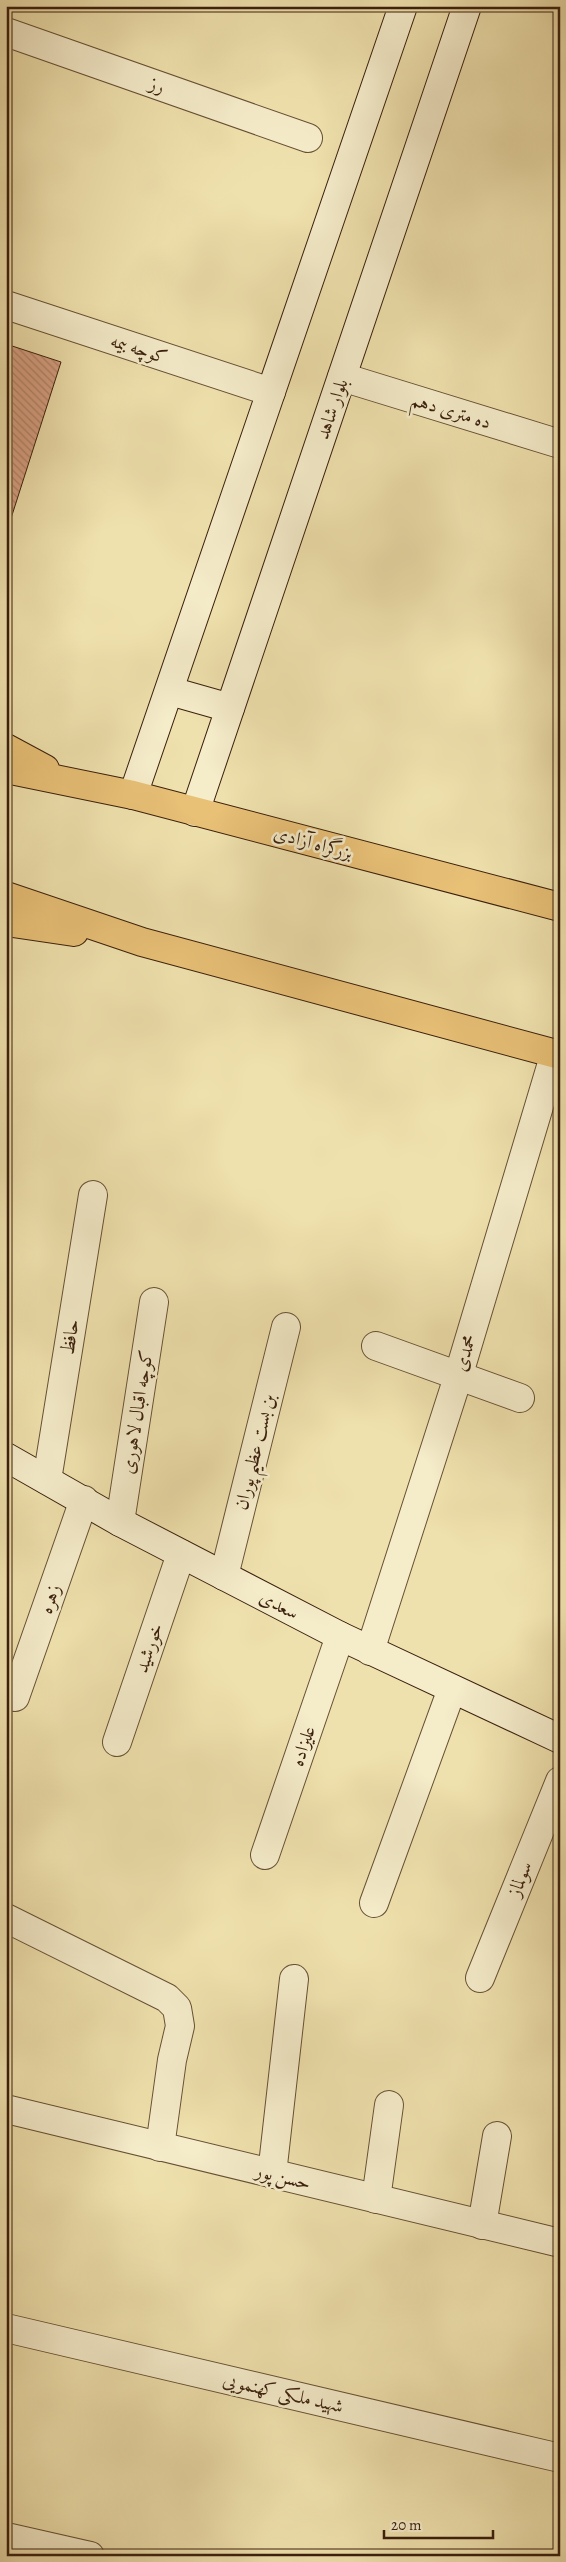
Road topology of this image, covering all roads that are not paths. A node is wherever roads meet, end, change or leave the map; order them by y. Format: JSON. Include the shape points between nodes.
{"nodes":[{"id":1,"x":403,"y":6,"type":"edge"},
{"id":2,"x":467,"y":6,"type":"edge"},
{"id":3,"x":6,"y":32,"type":"edge"},
{"id":4,"x":308,"y":138,"type":"dead end"},
{"id":5,"x":6,"y":305,"type":"edge"},
{"id":6,"x":342,"y":377,"type":"junction"},
{"id":7,"x":271,"y":392,"type":"junction"},
{"id":8,"x":560,"y":444,"type":"edge"},
{"id":9,"x":170,"y":691,"type":"junction"},
{"id":10,"x":230,"y":708,"type":"junction"},
{"id":11,"x":6,"y":748,"type":"edge"},
{"id":12,"x":6,"y":769,"type":"edge"},
{"id":13,"x":66,"y":780,"type":"junction"},
{"id":14,"x":134,"y":795,"type":"junction"},
{"id":15,"x":195,"y":812,"type":"junction"},
{"id":16,"x":6,"y":896,"type":"edge"},
{"id":17,"x":560,"y":907,"type":"edge"},
{"id":18,"x":6,"y":922,"type":"edge"},
{"id":19,"x":142,"y":942,"type":"junction"},
{"id":20,"x":557,"y":1054,"type":"edge"},
{"id":21,"x":93,"y":1194,"type":"dead end"},
{"id":22,"x":154,"y":1302,"type":"dead end"},
{"id":23,"x":286,"y":1327,"type":"dead end"},
{"id":24,"x":376,"y":1346,"type":"dead end"},
{"id":25,"x":458,"y":1377,"type":"junction"},
{"id":26,"x":520,"y":1398,"type":"dead end"},
{"id":27,"x":6,"y":1457,"type":"edge"},
{"id":28,"x":47,"y":1480,"type":"junction"},
{"id":29,"x":84,"y":1500,"type":"junction"},
{"id":30,"x":120,"y":1522,"type":"junction"},
{"id":31,"x":181,"y":1554,"type":"junction"},
{"id":32,"x":224,"y":1576,"type":"junction"},
{"id":33,"x":340,"y":1636,"type":"junction"},
{"id":34,"x":370,"y":1651,"type":"junction"},
{"id":35,"x":452,"y":1689,"type":"junction"},
{"id":36,"x":15,"y":1698,"type":"dead end"},
{"id":37,"x":560,"y":1740,"type":"edge"},
{"id":38,"x":117,"y":1742,"type":"dead end"},
{"id":39,"x":560,"y":1781,"type":"edge"},
{"id":40,"x":265,"y":1855,"type":"dead end"},
{"id":41,"x":374,"y":1903,"type":"dead end"},
{"id":42,"x":6,"y":1918,"type":"edge"},
{"id":43,"x":480,"y":1978,"type":"dead end"},
{"id":44,"x":294,"y":1979,"type":"dead end"},
{"id":45,"x":389,"y":2105,"type":"dead end"},
{"id":46,"x":6,"y":2109,"type":"edge"},
{"id":47,"x":497,"y":2136,"type":"dead end"},
{"id":48,"x":160,"y":2148,"type":"junction"},
{"id":49,"x":272,"y":2174,"type":"junction"},
{"id":50,"x":376,"y":2200,"type":"junction"},
{"id":51,"x":482,"y":2225,"type":"junction"},
{"id":52,"x":560,"y":2244,"type":"edge"},
{"id":53,"x":6,"y":2328,"type":"edge"},
{"id":54,"x":560,"y":2458,"type":"edge"},
{"id":55,"x":6,"y":2537,"type":"edge"},
{"id":56,"x":90,"y":2556,"type":"edge"}],
"edges":[{"from":1,"to":7,"type":"street"},
{"from":2,"to":6,"type":"street","name":"بلوار شاهد"},
{"from":3,"to":4,"type":"street","name":"رز"},
{"from":5,"to":7,"type":"street","name":"کوچه بیمه"},
{"from":6,"to":8,"type":"street","name":"ده متری دهم"},
{"from":6,"to":10,"type":"street","name":"بلوار شاهد"},
{"from":7,"to":9,"type":"street"},
{"from":9,"to":10,"type":"street"},
{"from":9,"to":14,"type":"street"},
{"from":10,"to":15,"type":"street","name":"بلوار شاهد"},
{"from":11,"to":13,"type":"highway","name":"بزرگراه آزادی"},
{"from":12,"to":13,"type":"highway","name":"بزرگراه آزادی"},
{"from":13,"to":14,"type":"highway","name":"بزرگراه آزادی"},
{"from":14,"to":15,"type":"highway","name":"بزرگراه آزادی"},
{"from":15,"to":17,"type":"highway","name":"بزرگراه آزادی"},
{"from":16,"to":19,"type":"highway"},
{"from":18,"to":19,"type":"highway"},
{"from":19,"to":20,"type":"highway"},
{"from":20,"to":25,"type":"street","name":"محمدی"},
{"from":21,"to":28,"type":"street","name":"حافظ"},
{"from":22,"to":30,"type":"street","name":"کوچه اقبال لاهوری"},
{"from":23,"to":32,"type":"street","name":"بن بست عظیم پوران"},
{"from":24,"to":25,"type":"street"},
{"from":25,"to":26,"type":"street"},
{"from":25,"to":34,"type":"street","name":"محمدی"},
{"from":27,"to":28,"type":"street","name":"سعدی"},
{"from":28,"to":29,"type":"street","name":"سعدی"},
{"from":29,"to":30,"type":"street","name":"سعدی"},
{"from":29,"to":36,"type":"street","name":"زهره"},
{"from":30,"to":31,"type":"street","name":"سعدی"},
{"from":31,"to":32,"type":"street","name":"سعدی"},
{"from":31,"to":38,"type":"street","name":"خورشید"},
{"from":32,"to":33,"type":"street","name":"سعدی"},
{"from":33,"to":34,"type":"street","name":"سعدی"},
{"from":33,"to":40,"type":"street","name":"علیزاده"},
{"from":34,"to":35,"type":"street","name":"سعدی"},
{"from":35,"to":37,"type":"street","name":"سعدی"},
{"from":35,"to":41,"type":"street"},
{"from":39,"to":43,"type":"street","name":"سولماز"},
{"from":42,"to":48,"type":"street","via":[[167,1998],[177,2008],[180,2026]]},
{"from":44,"to":49,"type":"street"},
{"from":45,"to":50,"type":"street"},
{"from":46,"to":48,"type":"street","name":"حسن پور"},
{"from":47,"to":51,"type":"street"},
{"from":48,"to":49,"type":"street","name":"حسن پور"},
{"from":49,"to":50,"type":"street","name":"حسن پور"},
{"from":50,"to":51,"type":"street","name":"حسن پور"},
{"from":51,"to":52,"type":"street","name":"حسن پور"},
{"from":53,"to":54,"type":"street","name":"شهید ملکی کهنمویی"},
{"from":55,"to":56,"type":"street"}]}
